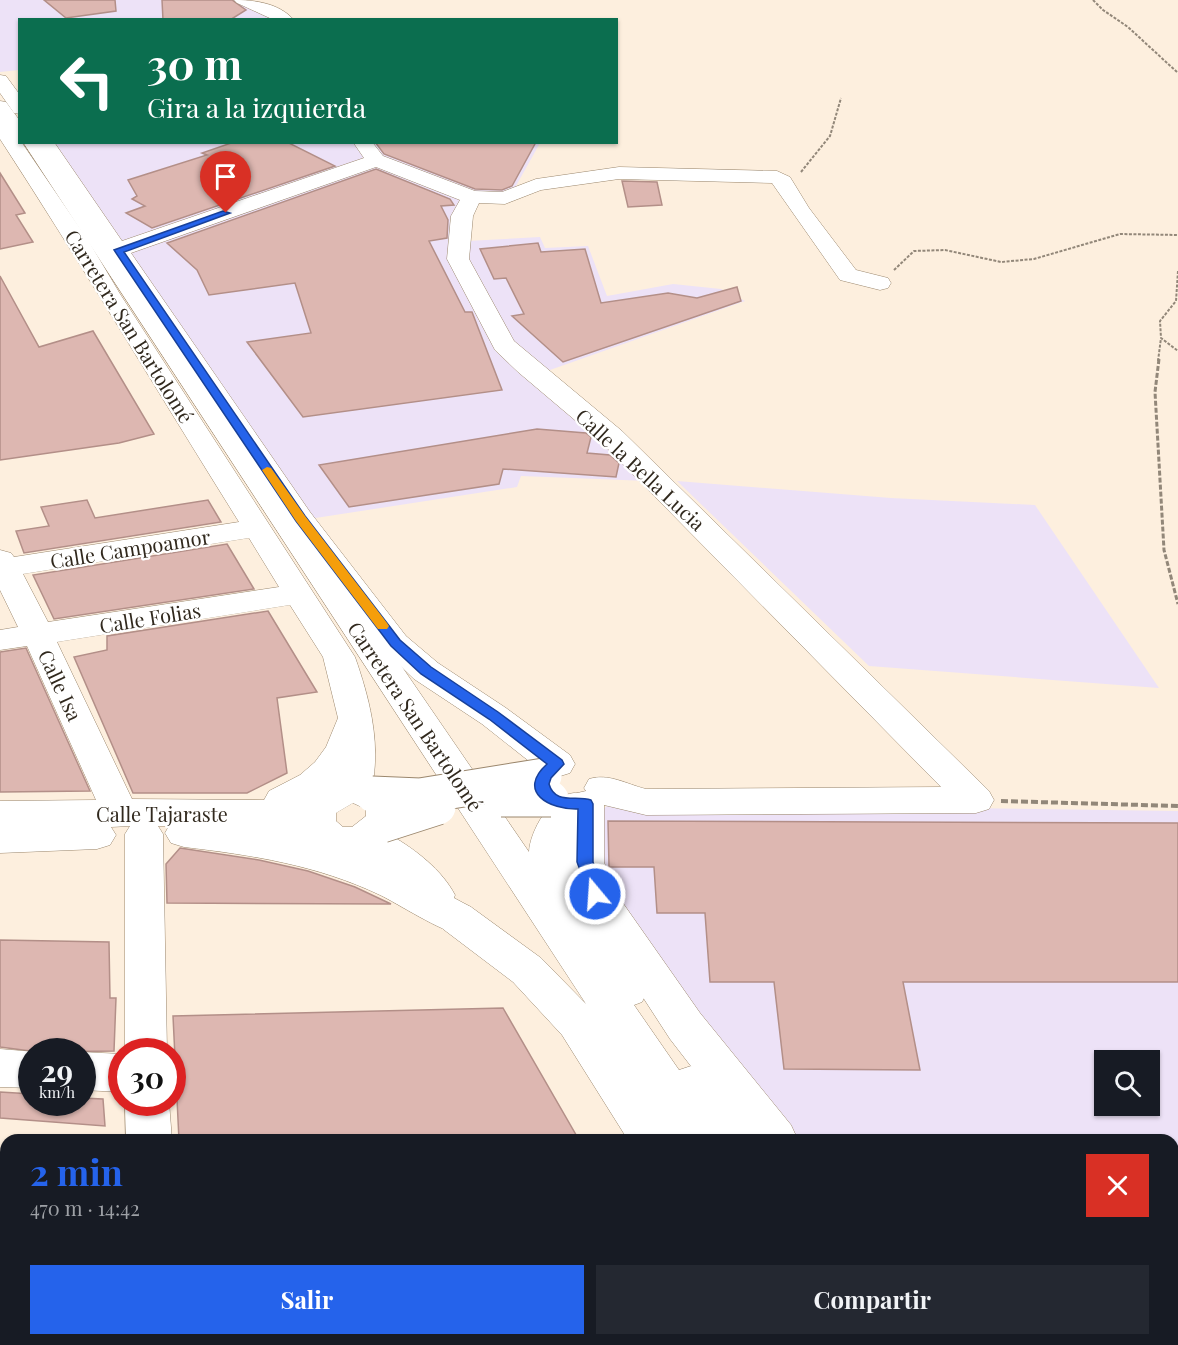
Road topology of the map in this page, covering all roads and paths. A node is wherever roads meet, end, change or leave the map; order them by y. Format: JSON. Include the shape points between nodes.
{"nodes":[{"id":1,"x":242,"y":0,"type":"edge"},
{"id":2,"x":1093,"y":0,"type":"edge"},
{"id":3,"x":283,"y":18,"type":"edge"},
{"id":4,"x":1178,"y":73,"type":"edge"},
{"id":5,"x":0,"y":80,"type":"edge"},
{"id":6,"x":0,"y":94,"type":"edge"},
{"id":7,"x":842,"y":98,"type":"dead end"},
{"id":8,"x":0,"y":106,"type":"edge"},
{"id":9,"x":18,"y":106,"type":"edge"},
{"id":10,"x":18,"y":120,"type":"edge"},
{"id":11,"x":0,"y":125,"type":"edge"},
{"id":12,"x":18,"y":133,"type":"edge"},
{"id":13,"x":25,"y":144,"type":"edge"},
{"id":14,"x":33,"y":144,"type":"edge"},
{"id":15,"x":45,"y":144,"type":"edge"},
{"id":16,"x":369,"y":151,"type":"edge"},
{"id":17,"x":777,"y":177,"type":"junction"},
{"id":18,"x":58,"y":195,"type":"junction"},
{"id":19,"x":471,"y":198,"type":"junction"},
{"id":20,"x":1178,"y":236,"type":"edge"},
{"id":21,"x":77,"y":240,"type":"junction"},
{"id":22,"x":118,"y":250,"type":"junction"},
{"id":23,"x":1178,"y":271,"type":"edge"},
{"id":24,"x":112,"y":277,"type":"junction"},
{"id":25,"x":880,"y":283,"type":"joint"},
{"id":26,"x":1161,"y":338,"type":"junction"},
{"id":27,"x":1178,"y":351,"type":"edge"},
{"id":28,"x":257,"y":528,"type":"junction"},
{"id":29,"x":2,"y":563,"type":"edge"},
{"id":30,"x":300,"y":594,"type":"junction"},
{"id":31,"x":1178,"y":604,"type":"edge"},
{"id":32,"x":38,"y":635,"type":"junction"},
{"id":33,"x":0,"y":640,"type":"edge"},
{"id":34,"x":354,"y":720,"type":"junction"},
{"id":35,"x":569,"y":789,"type":"junction"},
{"id":36,"x":976,"y":801,"type":"junction"},
{"id":37,"x":1178,"y":806,"type":"edge"},
{"id":38,"x":353,"y":814,"type":"junction"},
{"id":39,"x":0,"y":815,"type":"edge"},
{"id":40,"x":197,"y":822,"type":"junction"},
{"id":41,"x":132,"y":823,"type":"junction"},
{"id":42,"x":0,"y":838,"type":"edge"},
{"id":43,"x":457,"y":918,"type":"junction"},
{"id":44,"x":145,"y":1038,"type":"edge"},
{"id":45,"x":0,"y":1068,"type":"edge"},
{"id":46,"x":18,"y":1069,"type":"edge"},
{"id":47,"x":147,"y":1116,"type":"edge"},
{"id":48,"x":148,"y":1134,"type":"edge"},
{"id":49,"x":649,"y":1134,"type":"edge"},
{"id":50,"x":677,"y":1134,"type":"edge"},
{"id":51,"x":697,"y":1134,"type":"edge"},
{"id":52,"x":725,"y":1134,"type":"edge"},
{"id":53,"x":770,"y":1134,"type":"edge"}],
"edges":[{"from":1,"to":3,"type":"street"},
{"from":2,"to":4,"type":"path"},
{"from":5,"to":9,"type":"street"},
{"from":6,"to":10,"type":"street"},
{"from":7,"to":17,"type":"path","via":[[830,136],[799,175]]},
{"from":8,"to":12,"type":"street"},
{"from":11,"to":21,"type":"street","name":"Carretera San Bartolomé"},
{"from":13,"to":18,"type":"street","name":"Carretera San Bartolomé"},
{"from":14,"to":51,"type":"street","name":"Carretera San Bartolomé"},
{"from":15,"to":22,"type":"street","name":"Carretera San Bartolomé"},
{"from":16,"to":19,"type":"street"},
{"from":16,"to":22,"type":"street"},
{"from":17,"to":19,"type":"street","via":[[619,173],[536,185],[505,198]]},
{"from":17,"to":25,"type":"street","via":[[848,275]]},
{"from":18,"to":21,"type":"street"},
{"from":18,"to":24,"type":"street","name":"Carretera San Bartolomé"},
{"from":19,"to":36,"type":"street","name":"Calle la Bella Lucia","via":[[462,216],[458,259],[504,345],[612,437]]},
{"from":20,"to":25,"type":"path","via":[[1120,234],[1034,259],[1001,262],[945,250],[914,251]]},
{"from":21,"to":24,"type":"street"},
{"from":21,"to":28,"type":"street","name":"Carretera San Bartolomé"},
{"from":22,"to":35,"type":"street","name":"Carretera San Bartolomé","via":[[300,518],[395,643],[426,671],[494,716]]},
{"from":23,"to":26,"type":"path","via":[[1176,301],[1160,321]]},
{"from":24,"to":50,"type":"street","name":"Carretera San Bartolomé"},
{"from":26,"to":27,"type":"path"},
{"from":26,"to":31,"type":"path","via":[[1155,392],[1164,550]]},
{"from":28,"to":29,"type":"street","name":"Calle Campoamor"},
{"from":28,"to":30,"type":"street","name":"Carretera San Bartolomé"},
{"from":29,"to":32,"type":"street","name":"Calle Isa"},
{"from":30,"to":32,"type":"street","name":"Calle Folias"},
{"from":30,"to":34,"type":"street","name":"Carretera San Bartolomé","via":[[339,657],[352,697]]},
{"from":32,"to":33,"type":"street","name":"Calle Folias"},
{"from":32,"to":41,"type":"street","name":"Calle Isa"},
{"from":34,"to":38,"type":"street","name":"Carretera San Bartolomé","via":[[359,762]]},
{"from":34,"to":40,"type":"street","via":[[332,765],[314,784],[276,803]]},
{"from":35,"to":36,"type":"street","via":[[646,802]]},
{"from":35,"to":38,"type":"street","bridge":true,"via":[[421,811]]},
{"from":35,"to":52,"type":"street","via":[[551,834],[548,857],[557,882]]},
{"from":35,"to":53,"type":"street","via":[[595,894],[686,1026]]},
{"from":36,"to":37,"type":"path"},
{"from":38,"to":40,"type":"street","name":"Calle Tajaraste","via":[[299,830]]},
{"from":38,"to":43,"type":"street"},
{"from":39,"to":41,"type":"street","name":"Calle Tajaraste"},
{"from":40,"to":41,"type":"street","name":"Calle Tajaraste"},
{"from":40,"to":43,"type":"street","via":[[258,842],[331,859],[396,885]]},
{"from":41,"to":42,"type":"street","name":"Calle Tajaraste"},
{"from":41,"to":44,"type":"street"},
{"from":43,"to":49,"type":"street","via":[[527,970],[577,1022]]},
{"from":45,"to":46,"type":"street"},
{"from":47,"to":48,"type":"street"}]}
